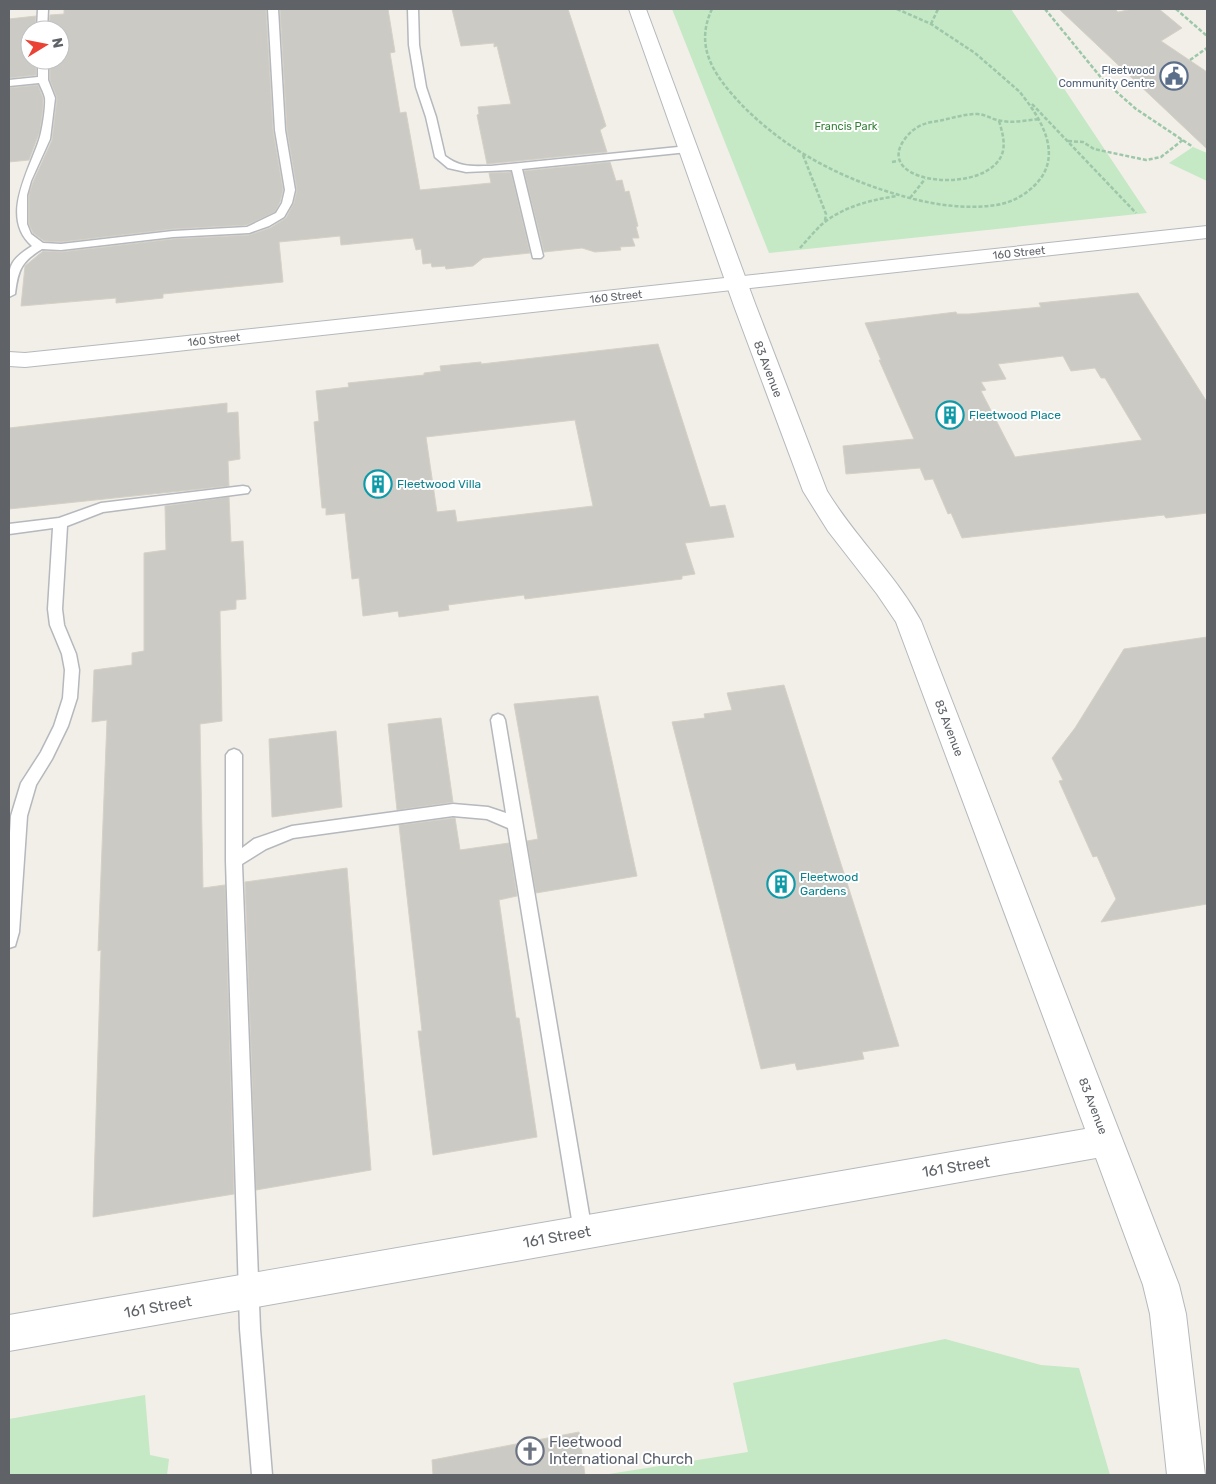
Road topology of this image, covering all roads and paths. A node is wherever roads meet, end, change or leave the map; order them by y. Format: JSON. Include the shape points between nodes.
{"nodes":[{"id":1,"x":273,"y":9,"type":"edge"},
{"id":2,"x":412,"y":9,"type":"edge"},
{"id":3,"x":637,"y":9,"type":"edge"},
{"id":4,"x":712,"y":9,"type":"edge"},
{"id":5,"x":897,"y":9,"type":"edge"},
{"id":6,"x":938,"y":9,"type":"edge"},
{"id":7,"x":1045,"y":9,"type":"edge"},
{"id":8,"x":1176,"y":9,"type":"edge"},
{"id":9,"x":930,"y":24,"type":"junction"},
{"id":10,"x":1207,"y":36,"type":"edge"},
{"id":11,"x":1207,"y":48,"type":"edge"},
{"id":12,"x":1190,"y":60,"type":"dead end"},
{"id":13,"x":43,"y":70,"type":"edge"},
{"id":14,"x":43,"y":80,"type":"junction"},
{"id":15,"x":9,"y":83,"type":"edge"},
{"id":16,"x":1019,"y":91,"type":"junction"},
{"id":17,"x":1040,"y":118,"type":"junction"},
{"id":18,"x":999,"y":121,"type":"junction"},
{"id":19,"x":1184,"y":139,"type":"junction"},
{"id":20,"x":1067,"y":140,"type":"junction"},
{"id":21,"x":1193,"y":147,"type":"dead end"},
{"id":22,"x":688,"y":149,"type":"junction"},
{"id":23,"x":802,"y":154,"type":"junction"},
{"id":24,"x":898,"y":161,"type":"junction"},
{"id":25,"x":892,"y":162,"type":"dead end"},
{"id":26,"x":516,"y":166,"type":"junction"},
{"id":27,"x":925,"y":179,"type":"junction"},
{"id":28,"x":898,"y":195,"type":"junction"},
{"id":29,"x":910,"y":198,"type":"junction"},
{"id":30,"x":1141,"y":218,"type":"dead end"},
{"id":31,"x":824,"y":223,"type":"junction"},
{"id":32,"x":1207,"y":232,"type":"edge"},
{"id":33,"x":40,"y":246,"type":"junction"},
{"id":34,"x":800,"y":249,"type":"dead end"},
{"id":35,"x":538,"y":256,"type":"dead end"},
{"id":36,"x":737,"y":284,"type":"junction"},
{"id":37,"x":9,"y":294,"type":"edge"},
{"id":38,"x":14,"y":361,"type":"edge"},
{"id":39,"x":243,"y":490,"type":"dead end"},
{"id":40,"x":60,"y":524,"type":"junction"},
{"id":41,"x":9,"y":529,"type":"edge"},
{"id":42,"x":498,"y":720,"type":"dead end"},
{"id":43,"x":234,"y":755,"type":"dead end"},
{"id":44,"x":515,"y":824,"type":"junction"},
{"id":45,"x":234,"y":861,"type":"junction"},
{"id":46,"x":9,"y":941,"type":"edge"},
{"id":47,"x":1106,"y":1141,"type":"junction"},
{"id":48,"x":583,"y":1232,"type":"junction"},
{"id":49,"x":249,"y":1291,"type":"junction"},
{"id":50,"x":9,"y":1333,"type":"edge"},
{"id":51,"x":262,"y":1475,"type":"edge"},
{"id":52,"x":1186,"y":1475,"type":"edge"}],
"edges":[{"from":1,"to":33,"type":"lane","via":[[280,120],[290,190],[280,215],[258,228],[240,231],[173,234],[61,247]]},
{"from":2,"to":26,"type":"lane","via":[[421,87],[440,157],[452,166],[466,169]]},
{"from":3,"to":22,"type":"street","name":"83 Avenue"},
{"from":4,"to":23,"type":"path","via":[[705,22],[704,42],[725,87],[746,110]]},
{"from":5,"to":9,"type":"path"},
{"from":6,"to":9,"type":"path"},
{"from":7,"to":19,"type":"path","via":[[1102,79],[1140,112]]},
{"from":8,"to":10,"type":"path"},
{"from":9,"to":16,"type":"path","via":[[975,52]]},
{"from":11,"to":12,"type":"path"},
{"from":13,"to":14,"type":"lane"},
{"from":14,"to":15,"type":"lane"},
{"from":14,"to":33,"type":"lane","via":[[50,98],[45,139],[26,181],[20,210],[26,236]]},
{"from":16,"to":17,"type":"path"},
{"from":16,"to":20,"type":"path"},
{"from":17,"to":18,"type":"path"},
{"from":17,"to":29,"type":"path","via":[[1049,147],[1049,161],[1044,176],[1026,193],[1008,202],[989,206],[954,205]]},
{"from":18,"to":24,"type":"path","via":[[976,114],[922,124],[900,145],[896,156]]},
{"from":18,"to":27,"type":"path","via":[[1003,144],[1000,156],[990,171],[960,180]]},
{"from":19,"to":20,"type":"path","via":[[1161,157],[1146,160]]},
{"from":19,"to":21,"type":"path"},
{"from":20,"to":30,"type":"path"},
{"from":22,"to":26,"type":"lane"},
{"from":22,"to":36,"type":"street","name":"83 Avenue"},
{"from":23,"to":28,"type":"path"},
{"from":23,"to":31,"type":"path","via":[[826,214]]},
{"from":24,"to":25,"type":"path"},
{"from":24,"to":27,"type":"path"},
{"from":26,"to":35,"type":"lane"},
{"from":27,"to":29,"type":"path"},
{"from":28,"to":29,"type":"path"},
{"from":28,"to":31,"type":"path","via":[[846,210]]},
{"from":31,"to":34,"type":"path"},
{"from":32,"to":36,"type":"street","name":"160 Street"},
{"from":33,"to":37,"type":"lane","via":[[22,257],[12,271]]},
{"from":36,"to":38,"type":"street","name":"160 Street"},
{"from":36,"to":47,"type":"street","name":"83 Avenue","via":[[815,491],[824,508],[890,591],[908,621]]},
{"from":39,"to":40,"type":"lane","via":[[101,508]]},
{"from":40,"to":41,"type":"lane"},
{"from":40,"to":46,"type":"lane","via":[[55,609],[57,626],[72,670],[70,698],[54,740],[29,783],[19,816]]},
{"from":42,"to":44,"type":"lane"},
{"from":43,"to":45,"type":"lane"},
{"from":44,"to":45,"type":"lane","via":[[488,814],[453,810],[292,832],[260,844]]},
{"from":44,"to":48,"type":"lane"},
{"from":45,"to":49,"type":"lane"},
{"from":47,"to":48,"type":"street","name":"161 Street"},
{"from":47,"to":52,"type":"street","name":"83 Avenue","via":[[1161,1285],[1168,1314]]},
{"from":48,"to":49,"type":"street","name":"161 Street"},
{"from":49,"to":50,"type":"street","name":"161 Street"},
{"from":49,"to":51,"type":"lane"}]}
